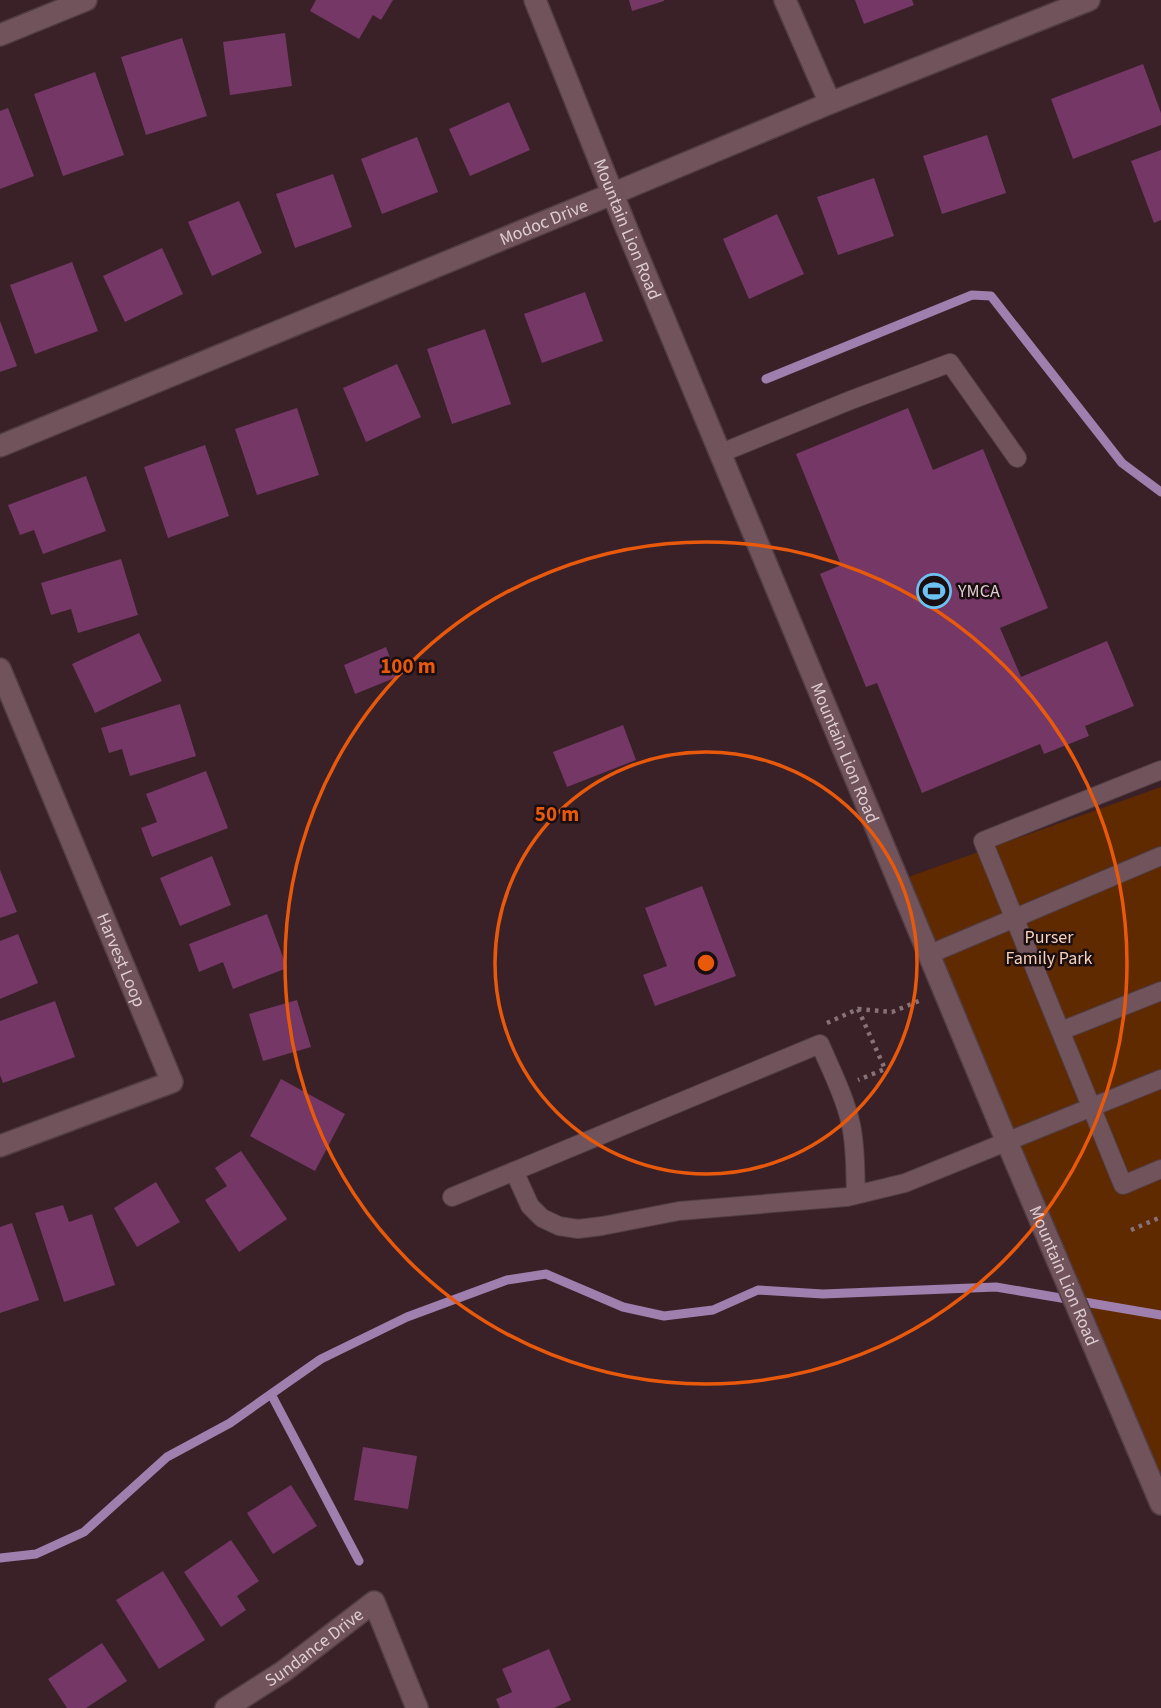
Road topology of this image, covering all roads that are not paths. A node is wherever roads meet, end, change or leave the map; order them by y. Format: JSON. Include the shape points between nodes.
{"nodes":[{"id":1,"x":86,"y":0,"type":"edge"},
{"id":2,"x":535,"y":0,"type":"edge"},
{"id":3,"x":785,"y":0,"type":"edge"},
{"id":4,"x":1088,"y":0,"type":"edge"},
{"id":5,"x":0,"y":35,"type":"edge"},
{"id":6,"x":830,"y":103,"type":"junction"},
{"id":7,"x":612,"y":194,"type":"junction"},
{"id":8,"x":0,"y":446,"type":"edge"},
{"id":9,"x":721,"y":453,"type":"junction"},
{"id":10,"x":1017,"y":458,"type":"dead end"},
{"id":11,"x":0,"y":669,"type":"edge"},
{"id":12,"x":1161,"y":770,"type":"edge"},
{"id":13,"x":1161,"y":856,"type":"edge"},
{"id":14,"x":1015,"y":918,"type":"junction"},
{"id":15,"x":930,"y":954,"type":"junction"},
{"id":16,"x":1161,"y":991,"type":"edge"},
{"id":17,"x":1061,"y":1031,"type":"junction"},
{"id":18,"x":1161,"y":1079,"type":"edge"},
{"id":19,"x":1091,"y":1107,"type":"junction"},
{"id":20,"x":1007,"y":1142,"type":"junction"},
{"id":21,"x":0,"y":1146,"type":"edge"},
{"id":22,"x":1161,"y":1169,"type":"edge"},
{"id":23,"x":514,"y":1171,"type":"junction"},
{"id":24,"x":856,"y":1195,"type":"junction"},
{"id":25,"x":452,"y":1197,"type":"dead end"},
{"id":26,"x":1161,"y":1504,"type":"edge"},
{"id":27,"x":226,"y":1708,"type":"edge"},
{"id":28,"x":417,"y":1708,"type":"edge"}],
"edges":[{"from":1,"to":5,"type":"street"},
{"from":2,"to":7,"type":"street","name":"Mountain Lion Road"},
{"from":3,"to":6,"type":"street"},
{"from":4,"to":6,"type":"street","name":"Modoc Drive"},
{"from":6,"to":7,"type":"street","name":"Modoc Drive"},
{"from":7,"to":8,"type":"street","name":"Modoc Drive"},
{"from":7,"to":9,"type":"street","name":"Mountain Lion Road"},
{"from":9,"to":10,"type":"lane","via":[[950,363]]},
{"from":9,"to":15,"type":"street","name":"Mountain Lion Road"},
{"from":11,"to":21,"type":"street","name":"Harvest Loop","via":[[172,1082]]},
{"from":12,"to":14,"type":"lane","via":[[983,841]]},
{"from":13,"to":14,"type":"lane"},
{"from":14,"to":15,"type":"lane"},
{"from":14,"to":17,"type":"lane"},
{"from":15,"to":20,"type":"street","name":"Mountain Lion Road"},
{"from":16,"to":17,"type":"lane"},
{"from":17,"to":19,"type":"lane"},
{"from":18,"to":19,"type":"lane"},
{"from":19,"to":20,"type":"lane"},
{"from":19,"to":22,"type":"lane","via":[[1123,1185]]},
{"from":20,"to":24,"type":"lane","via":[[905,1183]]},
{"from":20,"to":26,"type":"street","name":"Mountain Lion Road"},
{"from":23,"to":24,"type":"lane","via":[[530,1206],[542,1218],[578,1229],[679,1211]]},
{"from":23,"to":24,"type":"lane","via":[[820,1044],[852,1127]]},
{"from":23,"to":25,"type":"lane"},
{"from":27,"to":28,"type":"street","name":"Sundance Drive","via":[[284,1671],[374,1602]]}]}
